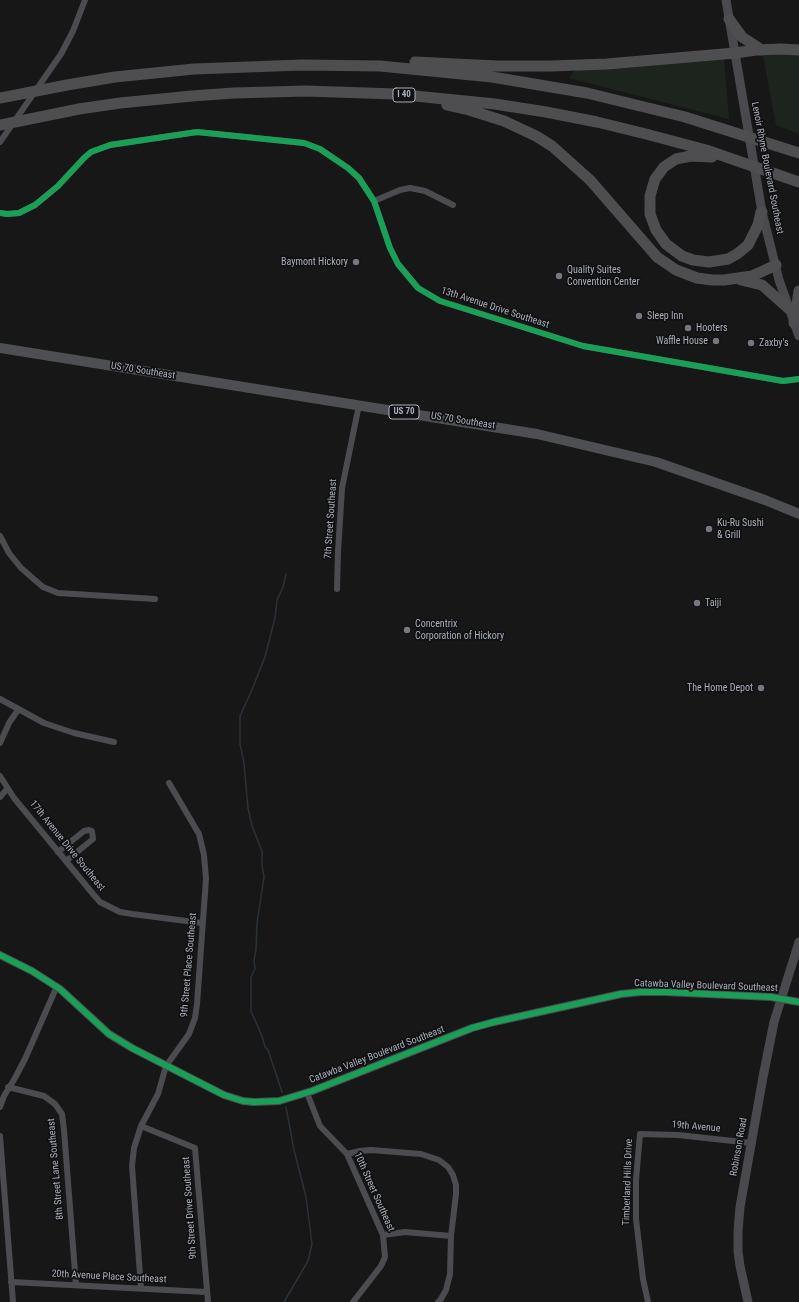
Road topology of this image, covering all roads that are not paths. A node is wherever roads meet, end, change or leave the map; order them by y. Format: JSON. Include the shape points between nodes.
{"nodes":[{"id":1,"x":85,"y":0,"type":"edge"},
{"id":2,"x":726,"y":0,"type":"edge"},
{"id":3,"x":729,"y":19,"type":"junction"},
{"id":4,"x":762,"y":50,"type":"junction"},
{"id":5,"x":799,"y":50,"type":"edge"},
{"id":6,"x":735,"y":53,"type":"junction"},
{"id":7,"x":222,"y":67,"type":"junction"},
{"id":8,"x":341,"y":92,"type":"junction"},
{"id":9,"x":0,"y":98,"type":"edge"},
{"id":10,"x":0,"y":125,"type":"edge"},
{"id":11,"x":0,"y":142,"type":"edge"},
{"id":12,"x":799,"y":153,"type":"edge"},
{"id":13,"x":744,"y":163,"type":"junction"},
{"id":14,"x":799,"y":182,"type":"edge"},
{"id":15,"x":374,"y":201,"type":"junction"},
{"id":16,"x":453,"y":205,"type":"dead end"},
{"id":17,"x":762,"y":212,"type":"junction"},
{"id":18,"x":0,"y":213,"type":"edge"},
{"id":19,"x":776,"y":266,"type":"junction"},
{"id":20,"x":730,"y":280,"type":"junction"},
{"id":21,"x":799,"y":291,"type":"edge"},
{"id":22,"x":789,"y":309,"type":"junction"},
{"id":23,"x":794,"y":323,"type":"junction"},
{"id":24,"x":799,"y":336,"type":"edge"},
{"id":25,"x":0,"y":348,"type":"edge"},
{"id":26,"x":799,"y":379,"type":"edge"},
{"id":27,"x":359,"y":405,"type":"junction"},
{"id":28,"x":797,"y":513,"type":"edge"},
{"id":29,"x":0,"y":536,"type":"edge"},
{"id":30,"x":337,"y":589,"type":"dead end"},
{"id":31,"x":155,"y":599,"type":"dead end"},
{"id":32,"x":0,"y":699,"type":"edge"},
{"id":33,"x":18,"y":710,"type":"junction"},
{"id":34,"x":114,"y":742,"type":"dead end"},
{"id":35,"x":0,"y":743,"type":"edge"},
{"id":36,"x":0,"y":776,"type":"edge"},
{"id":37,"x":169,"y":782,"type":"dead end"},
{"id":38,"x":7,"y":789,"type":"junction"},
{"id":39,"x":0,"y":797,"type":"edge"},
{"id":40,"x":58,"y":852,"type":"junction"},
{"id":41,"x":66,"y":861,"type":"junction"},
{"id":42,"x":202,"y":923,"type":"junction"},
{"id":43,"x":799,"y":942,"type":"edge"},
{"id":44,"x":0,"y":956,"type":"edge"},
{"id":45,"x":57,"y":986,"type":"junction"},
{"id":46,"x":782,"y":998,"type":"junction"},
{"id":47,"x":799,"y":1002,"type":"edge"},
{"id":48,"x":166,"y":1066,"type":"junction"},
{"id":49,"x":8,"y":1087,"type":"junction"},
{"id":50,"x":307,"y":1093,"type":"junction"},
{"id":51,"x":0,"y":1107,"type":"edge"},
{"id":52,"x":140,"y":1126,"type":"junction"},
{"id":53,"x":640,"y":1134,"type":"joint"},
{"id":54,"x":0,"y":1136,"type":"edge"},
{"id":55,"x":751,"y":1143,"type":"junction"},
{"id":56,"x":347,"y":1154,"type":"junction"},
{"id":57,"x":383,"y":1235,"type":"junction"},
{"id":58,"x":451,"y":1236,"type":"junction"},
{"id":59,"x":11,"y":1282,"type":"junction"},
{"id":60,"x":76,"y":1285,"type":"junction"},
{"id":61,"x":141,"y":1288,"type":"junction"},
{"id":62,"x":206,"y":1292,"type":"junction"},
{"id":63,"x":13,"y":1302,"type":"edge"},
{"id":64,"x":208,"y":1302,"type":"edge"},
{"id":65,"x":354,"y":1302,"type":"edge"},
{"id":66,"x":438,"y":1302,"type":"edge"},
{"id":67,"x":648,"y":1302,"type":"edge"},
{"id":68,"x":748,"y":1302,"type":"edge"}],
"edges":[{"from":1,"to":11,"type":"street","via":[[69,38]]},
{"from":2,"to":3,"type":"main road","name":"Lenoir Rhyne Boulevard Southeast"},
{"from":3,"to":4,"type":"highway","via":[[742,37]]},
{"from":3,"to":6,"type":"main road","name":"Lenoir Rhyne Boulevard Southeast"},
{"from":4,"to":5,"type":"highway"},
{"from":4,"to":6,"type":"highway"},
{"from":6,"to":7,"type":"highway","via":[[551,66],[320,59]]},
{"from":6,"to":17,"type":"main road","name":"Lenoir Rhyne Boulevard Southeast"},
{"from":7,"to":9,"type":"highway","via":[[115,77]]},
{"from":7,"to":12,"type":"highway","via":[[302,64],[367,66],[422,69],[514,80],[645,106]]},
{"from":8,"to":10,"type":"highway","number":"I 40","via":[[268,92],[162,98],[79,109]]},
{"from":8,"to":13,"type":"highway","number":"I 40","via":[[431,97],[546,112],[646,134]]},
{"from":8,"to":20,"type":"highway","via":[[454,106],[490,116],[524,130],[552,146],[579,170],[663,262],[683,274],[697,278]]},
{"from":13,"to":14,"type":"highway","number":"I 40"},
{"from":13,"to":17,"type":"highway","via":[[699,156],[683,157],[669,163],[658,173],[652,189],[650,206],[654,226],[666,244],[682,256],[701,262],[719,261],[737,254],[748,245]]},
{"from":15,"to":16,"type":"street","via":[[410,188],[425,191]]},
{"from":15,"to":18,"type":"street","name":"13th Avenue Drive Southeast","via":[[355,174],[311,145],[197,132],[98,149],[84,158],[41,202],[19,213]]},
{"from":15,"to":26,"type":"street","name":"13th Avenue Drive Southeast","via":[[398,264],[418,288],[440,301],[583,346],[783,381]]},
{"from":17,"to":19,"type":"main road","name":"Lenoir Rhyne Boulevard Southeast"},
{"from":19,"to":20,"type":"highway","via":[[752,276]]},
{"from":19,"to":22,"type":"main road","name":"Lenoir Rhyne Boulevard Southeast"},
{"from":20,"to":22,"type":"highway","via":[[762,284]]},
{"from":21,"to":23,"type":"highway"},
{"from":22,"to":23,"type":"main road","name":"Lenoir Rhyne Boulevard Southeast"},
{"from":23,"to":24,"type":"main road","name":"Lenoir Rhyne Boulevard Southeast"},
{"from":25,"to":27,"type":"main road","name":"US 70 Southeast","number":"US 70"},
{"from":27,"to":28,"type":"main road","name":"US 70 Southeast","number":"US 70","via":[[503,428],[612,451],[698,476]]},
{"from":27,"to":30,"type":"street","name":"7th Street Southeast","via":[[342,488]]},
{"from":29,"to":31,"type":"street","via":[[21,568],[43,587],[58,593]]},
{"from":32,"to":33,"type":"street"},
{"from":33,"to":34,"type":"street","via":[[44,724]]},
{"from":33,"to":35,"type":"street"},
{"from":36,"to":38,"type":"street","name":"17th Avenue Drive Southeast"},
{"from":37,"to":42,"type":"street","name":"9th Street Place Southeast","via":[[199,834],[203,848],[206,879]]},
{"from":38,"to":39,"type":"street"},
{"from":38,"to":40,"type":"street","name":"17th Avenue Drive Southeast"},
{"from":40,"to":41,"type":"street","name":"17th Avenue Drive Southeast"},
{"from":40,"to":41,"type":"street","via":[[84,831],[92,831],[94,839]]},
{"from":41,"to":42,"type":"street","name":"17th Avenue Drive Southeast","via":[[100,902],[109,907],[120,912]]},
{"from":42,"to":48,"type":"street","name":"9th Street Place Southeast","via":[[195,1018],[189,1034]]},
{"from":43,"to":46,"type":"main road","name":"Robinson Road"},
{"from":44,"to":45,"type":"street","name":"Catawba Valley Boulevard Southeast","via":[[18,963]]},
{"from":45,"to":48,"type":"street","name":"Catawba Valley Boulevard Southeast","via":[[109,1034]]},
{"from":45,"to":49,"type":"street","via":[[25,1059]]},
{"from":46,"to":47,"type":"street","name":"Catawba Valley Boulevard Southeast"},
{"from":46,"to":50,"type":"street","name":"Catawba Valley Boulevard Southeast","via":[[665,992],[620,994],[472,1028]]},
{"from":46,"to":55,"type":"main road","name":"Robinson Road","via":[[774,1022]]},
{"from":48,"to":50,"type":"street","name":"Catawba Valley Boulevard Southeast","via":[[224,1095],[244,1102],[279,1101]]},
{"from":48,"to":52,"type":"street","name":"9th Street Place Southeast","via":[[158,1094]]},
{"from":49,"to":51,"type":"street"},
{"from":49,"to":60,"type":"street","name":"8th Street Lane Southeast","via":[[44,1096],[55,1104],[62,1114]]},
{"from":50,"to":56,"type":"street","name":"10th Street Southeast","via":[[320,1126]]},
{"from":52,"to":61,"type":"street","name":"9th Street Place Southeast","via":[[132,1166]]},
{"from":52,"to":62,"type":"street","name":"9th Street Drive Southeast","via":[[195,1148]]},
{"from":53,"to":55,"type":"street","name":"19th Avenue","via":[[678,1135]]},
{"from":53,"to":67,"type":"street","name":"Timberland Hills Drive","via":[[636,1219]]},
{"from":54,"to":59,"type":"street"},
{"from":55,"to":68,"type":"main road","name":"Robinson Road","via":[[740,1207],[738,1236],[740,1266]]},
{"from":56,"to":57,"type":"street","name":"10th Street Southeast"},
{"from":56,"to":58,"type":"street","via":[[371,1150],[421,1154],[431,1156],[448,1167],[456,1185]]},
{"from":57,"to":58,"type":"street","via":[[405,1232]]},
{"from":57,"to":65,"type":"street","name":"10th Street Southeast","via":[[385,1257],[382,1266]]},
{"from":58,"to":66,"type":"street","via":[[450,1274],[446,1290]]},
{"from":59,"to":60,"type":"street","name":"20th Avenue Place Southeast"},
{"from":59,"to":63,"type":"street"},
{"from":60,"to":61,"type":"street","name":"20th Avenue Place Southeast"},
{"from":61,"to":62,"type":"street","name":"20th Avenue Place Southeast"},
{"from":62,"to":64,"type":"street","name":"9th Street Drive Southeast"}]}
